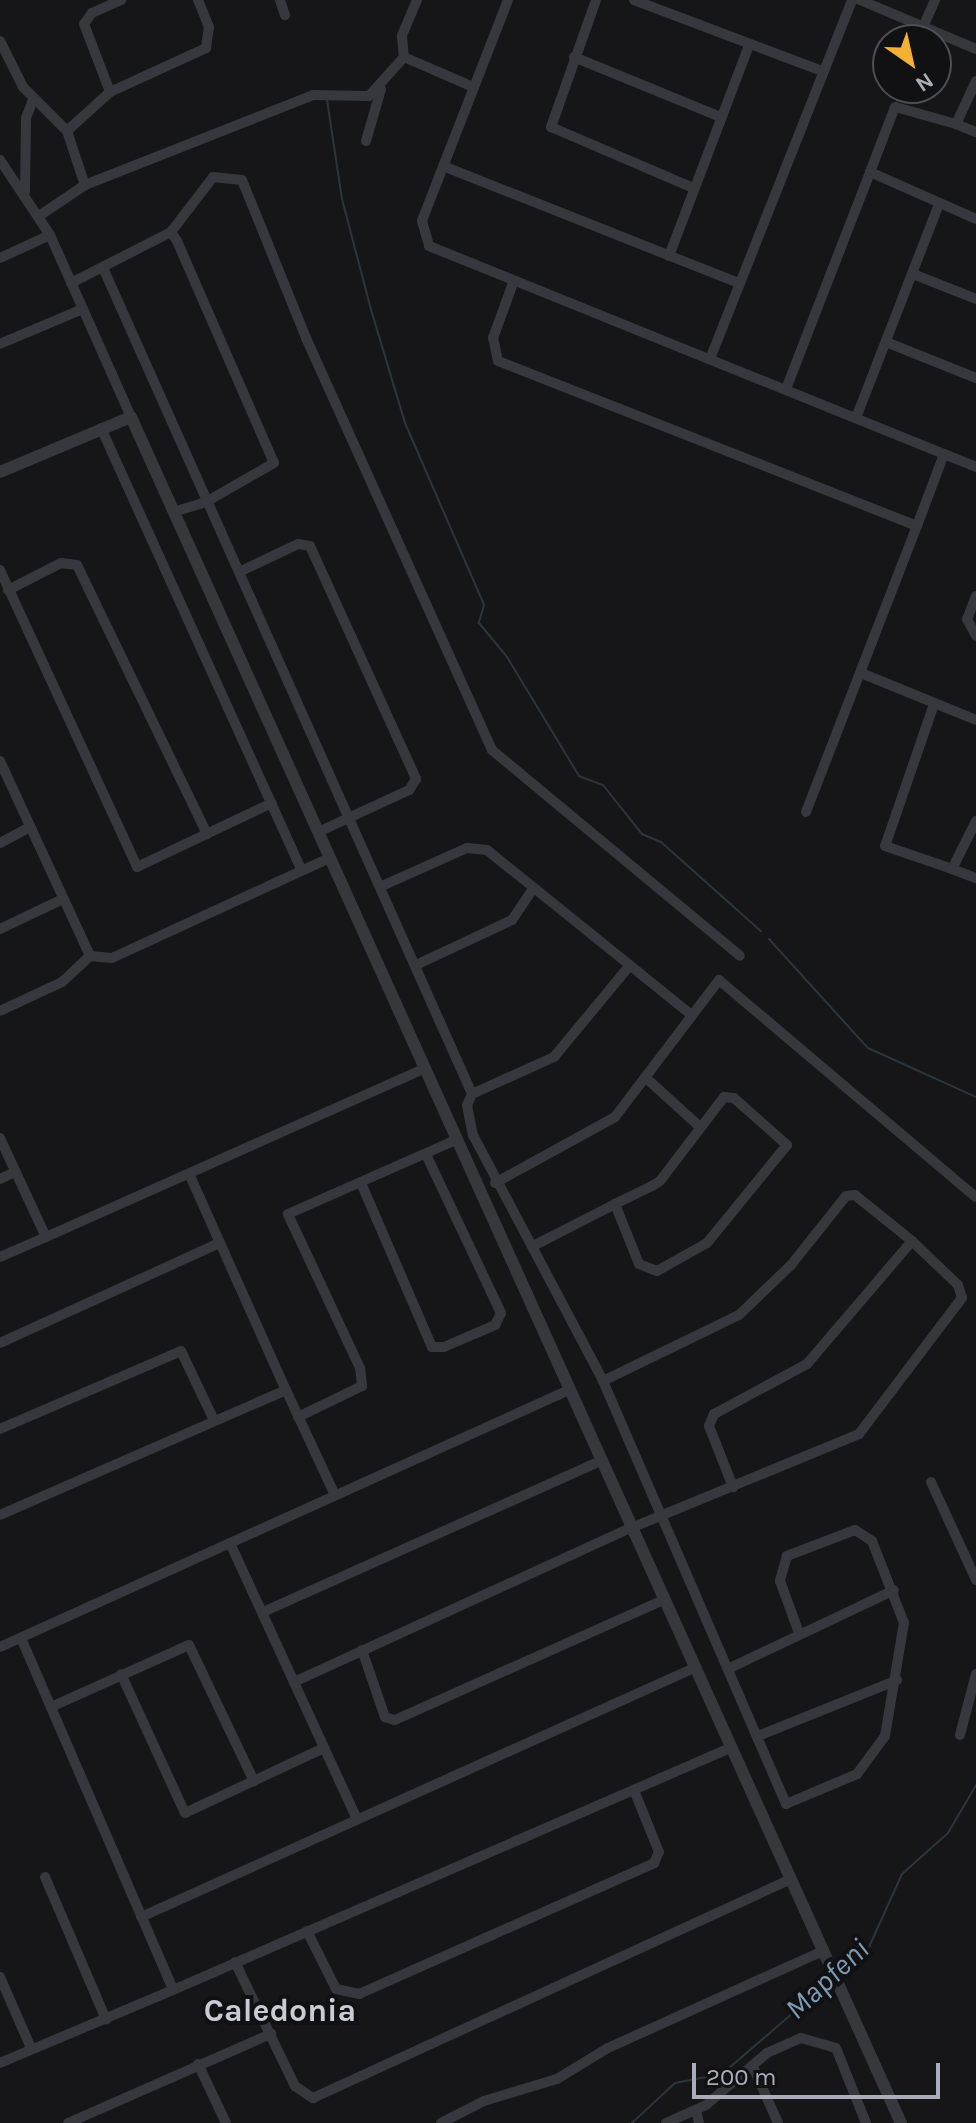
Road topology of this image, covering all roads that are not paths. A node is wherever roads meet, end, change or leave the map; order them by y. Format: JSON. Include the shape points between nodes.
{"nodes":[{"id":1,"x":121,"y":0,"type":"edge"},
{"id":2,"x":198,"y":0,"type":"edge"},
{"id":3,"x":280,"y":0,"type":"edge"},
{"id":4,"x":417,"y":0,"type":"edge"},
{"id":5,"x":508,"y":0,"type":"edge"},
{"id":6,"x":596,"y":0,"type":"edge"},
{"id":7,"x":634,"y":0,"type":"edge"},
{"id":8,"x":852,"y":0,"type":"edge"},
{"id":9,"x":860,"y":0,"type":"edge"},
{"id":10,"x":935,"y":0,"type":"edge"},
{"id":11,"x":285,"y":15,"type":"dead end"},
{"id":12,"x":916,"y":24,"type":"edge"},
{"id":13,"x":924,"y":24,"type":"edge"},
{"id":14,"x":952,"y":39,"type":"edge"},
{"id":15,"x":0,"y":41,"type":"edge"},
{"id":16,"x":749,"y":45,"type":"junction"},
{"id":17,"x":976,"y":49,"type":"edge"},
{"id":18,"x":404,"y":57,"type":"junction"},
{"id":19,"x":574,"y":57,"type":"junction"},
{"id":20,"x":822,"y":71,"type":"junction"},
{"id":21,"x":976,"y":81,"type":"edge"},
{"id":22,"x":473,"y":87,"type":"junction"},
{"id":23,"x":381,"y":89,"type":"junction"},
{"id":24,"x":110,"y":92,"type":"junction"},
{"id":25,"x":33,"y":100,"type":"junction"},
{"id":26,"x":720,"y":117,"type":"junction"},
{"id":27,"x":956,"y":124,"type":"junction"},
{"id":28,"x":67,"y":131,"type":"junction"},
{"id":29,"x":976,"y":132,"type":"edge"},
{"id":30,"x":366,"y":141,"type":"dead end"},
{"id":31,"x":0,"y":160,"type":"edge"},
{"id":32,"x":443,"y":166,"type":"junction"},
{"id":33,"x":870,"y":172,"type":"junction"},
{"id":34,"x":5,"y":176,"type":"edge"},
{"id":35,"x":85,"y":185,"type":"junction"},
{"id":36,"x":691,"y":187,"type":"junction"},
{"id":37,"x":25,"y":193,"type":"junction"},
{"id":38,"x":939,"y":204,"type":"junction"},
{"id":39,"x":39,"y":216,"type":"junction"},
{"id":40,"x":976,"y":219,"type":"edge"},
{"id":41,"x":171,"y":232,"type":"junction"},
{"id":42,"x":50,"y":235,"type":"junction"},
{"id":43,"x":669,"y":256,"type":"junction"},
{"id":44,"x":0,"y":258,"type":"edge"},
{"id":45,"x":104,"y":270,"type":"junction"},
{"id":46,"x":913,"y":274,"type":"junction"},
{"id":47,"x":71,"y":283,"type":"junction"},
{"id":48,"x":513,"y":283,"type":"junction"},
{"id":49,"x":738,"y":283,"type":"junction"},
{"id":50,"x":976,"y":299,"type":"edge"},
{"id":51,"x":83,"y":309,"type":"junction"},
{"id":52,"x":886,"y":342,"type":"junction"},
{"id":53,"x":0,"y":344,"type":"edge"},
{"id":54,"x":710,"y":359,"type":"junction"},
{"id":55,"x":976,"y":378,"type":"edge"},
{"id":56,"x":786,"y":389,"type":"junction"},
{"id":57,"x":131,"y":417,"type":"junction"},
{"id":58,"x":856,"y":418,"type":"junction"},
{"id":59,"x":101,"y":428,"type":"junction"},
{"id":60,"x":944,"y":454,"type":"junction"},
{"id":61,"x":976,"y":467,"type":"edge"},
{"id":62,"x":0,"y":472,"type":"edge"},
{"id":63,"x":206,"y":502,"type":"junction"},
{"id":64,"x":174,"y":512,"type":"junction"},
{"id":65,"x":917,"y":526,"type":"junction"},
{"id":66,"x":0,"y":570,"type":"edge"},
{"id":67,"x":241,"y":571,"type":"junction"},
{"id":68,"x":8,"y":590,"type":"junction"},
{"id":69,"x":976,"y":596,"type":"edge"},
{"id":70,"x":976,"y":636,"type":"edge"},
{"id":71,"x":861,"y":673,"type":"junction"},
{"id":72,"x":934,"y":704,"type":"junction"},
{"id":73,"x":976,"y":720,"type":"edge"},
{"id":74,"x":0,"y":761,"type":"edge"},
{"id":75,"x":272,"y":803,"type":"junction"},
{"id":76,"x":806,"y":812,"type":"dead end"},
{"id":77,"x":351,"y":818,"type":"junction"},
{"id":78,"x":976,"y":821,"type":"edge"},
{"id":79,"x":30,"y":827,"type":"junction"},
{"id":80,"x":318,"y":832,"type":"junction"},
{"id":81,"x":207,"y":834,"type":"junction"},
{"id":82,"x":0,"y":843,"type":"edge"},
{"id":83,"x":329,"y":858,"type":"junction"},
{"id":84,"x":301,"y":869,"type":"junction"},
{"id":85,"x":952,"y":869,"type":"junction"},
{"id":86,"x":976,"y":878,"type":"edge"},
{"id":87,"x":382,"y":886,"type":"junction"},
{"id":88,"x":533,"y":889,"type":"junction"},
{"id":89,"x":63,"y":899,"type":"junction"},
{"id":90,"x":0,"y":929,"type":"edge"},
{"id":91,"x":90,"y":956,"type":"junction"},
{"id":92,"x":740,"y":956,"type":"dead end"},
{"id":93,"x":416,"y":965,"type":"junction"},
{"id":94,"x":630,"y":965,"type":"junction"},
{"id":95,"x":0,"y":1011,"type":"edge"},
{"id":96,"x":690,"y":1014,"type":"junction"},
{"id":97,"x":425,"y":1068,"type":"junction"},
{"id":98,"x":646,"y":1078,"type":"junction"},
{"id":99,"x":472,"y":1094,"type":"junction"},
{"id":100,"x":700,"y":1127,"type":"junction"},
{"id":101,"x":0,"y":1138,"type":"edge"},
{"id":102,"x":456,"y":1140,"type":"junction"},
{"id":103,"x":426,"y":1154,"type":"junction"},
{"id":104,"x":15,"y":1172,"type":"junction"},
{"id":105,"x":191,"y":1178,"type":"junction"},
{"id":106,"x":0,"y":1179,"type":"edge"},
{"id":107,"x":361,"y":1183,"type":"junction"},
{"id":108,"x":495,"y":1183,"type":"junction"},
{"id":109,"x":976,"y":1197,"type":"edge"},
{"id":110,"x":615,"y":1204,"type":"junction"},
{"id":111,"x":46,"y":1237,"type":"junction"},
{"id":112,"x":912,"y":1241,"type":"junction"},
{"id":113,"x":217,"y":1244,"type":"junction"},
{"id":114,"x":533,"y":1246,"type":"junction"},
{"id":115,"x":0,"y":1257,"type":"edge"},
{"id":116,"x":0,"y":1343,"type":"edge"},
{"id":117,"x":603,"y":1381,"type":"junction"},
{"id":118,"x":286,"y":1390,"type":"junction"},
{"id":119,"x":569,"y":1390,"type":"junction"},
{"id":120,"x":298,"y":1417,"type":"junction"},
{"id":121,"x":213,"y":1418,"type":"junction"},
{"id":122,"x":0,"y":1429,"type":"edge"},
{"id":123,"x":601,"y":1461,"type":"junction"},
{"id":124,"x":931,"y":1482,"type":"dead end"},
{"id":125,"x":733,"y":1487,"type":"junction"},
{"id":126,"x":334,"y":1493,"type":"junction"},
{"id":127,"x":0,"y":1515,"type":"edge"},
{"id":128,"x":662,"y":1515,"type":"junction"},
{"id":129,"x":631,"y":1528,"type":"junction"},
{"id":130,"x":230,"y":1543,"type":"junction"},
{"id":131,"x":976,"y":1580,"type":"edge"},
{"id":132,"x":894,"y":1590,"type":"junction"},
{"id":133,"x":663,"y":1600,"type":"junction"},
{"id":134,"x":263,"y":1612,"type":"junction"},
{"id":135,"x":799,"y":1633,"type":"junction"},
{"id":136,"x":21,"y":1638,"type":"junction"},
{"id":137,"x":0,"y":1647,"type":"edge"},
{"id":138,"x":362,"y":1650,"type":"junction"},
{"id":139,"x":732,"y":1667,"type":"junction"},
{"id":140,"x":694,"y":1668,"type":"junction"},
{"id":141,"x":121,"y":1674,"type":"junction"},
{"id":142,"x":976,"y":1674,"type":"edge"},
{"id":143,"x":897,"y":1680,"type":"junction"},
{"id":144,"x":294,"y":1682,"type":"junction"},
{"id":145,"x":51,"y":1707,"type":"junction"},
{"id":146,"x":960,"y":1735,"type":"dead end"},
{"id":147,"x":758,"y":1736,"type":"junction"},
{"id":148,"x":324,"y":1748,"type":"junction"},
{"id":149,"x":730,"y":1748,"type":"junction"},
{"id":150,"x":254,"y":1781,"type":"junction"},
{"id":151,"x":634,"y":1790,"type":"junction"},
{"id":152,"x":356,"y":1817,"type":"junction"},
{"id":153,"x":45,"y":1877,"type":"dead end"},
{"id":154,"x":789,"y":1880,"type":"junction"},
{"id":155,"x":141,"y":1917,"type":"junction"},
{"id":156,"x":307,"y":1931,"type":"junction"},
{"id":157,"x":821,"y":1952,"type":"junction"},
{"id":158,"x":235,"y":1962,"type":"junction"},
{"id":159,"x":0,"y":1977,"type":"edge"},
{"id":160,"x":173,"y":1990,"type":"junction"},
{"id":161,"x":106,"y":2019,"type":"junction"},
{"id":162,"x":271,"y":2034,"type":"junction"},
{"id":163,"x":31,"y":2048,"type":"junction"},
{"id":164,"x":0,"y":2063,"type":"edge"},
{"id":165,"x":198,"y":2064,"type":"junction"},
{"id":166,"x":754,"y":2069,"type":"junction"},
{"id":167,"x":696,"y":2110,"type":"junction"},
{"id":168,"x":68,"y":2123,"type":"edge"},
{"id":169,"x":226,"y":2123,"type":"edge"},
{"id":170,"x":441,"y":2123,"type":"edge"},
{"id":171,"x":666,"y":2123,"type":"edge"},
{"id":172,"x":699,"y":2123,"type":"edge"},
{"id":173,"x":778,"y":2123,"type":"edge"},
{"id":174,"x":866,"y":2123,"type":"edge"},
{"id":175,"x":901,"y":2123,"type":"edge"}],
"edges":[{"from":1,"to":24,"type":"street","via":[[92,13],[84,24]]},
{"from":2,"to":24,"type":"street","via":[[209,27],[206,48]]},
{"from":3,"to":11,"type":"street"},
{"from":4,"to":18,"type":"street","via":[[402,36]]},
{"from":5,"to":22,"type":"street"},
{"from":6,"to":19,"type":"street"},
{"from":7,"to":16,"type":"street"},
{"from":8,"to":20,"type":"street"},
{"from":9,"to":12,"type":"street"},
{"from":10,"to":13,"type":"street"},
{"from":14,"to":17,"type":"street"},
{"from":15,"to":25,"type":"street"},
{"from":16,"to":20,"type":"street"},
{"from":16,"to":26,"type":"street"},
{"from":18,"to":22,"type":"street"},
{"from":18,"to":23,"type":"street"},
{"from":19,"to":26,"type":"street"},
{"from":19,"to":36,"type":"street","via":[[551,127]]},
{"from":20,"to":49,"type":"street"},
{"from":21,"to":27,"type":"street"},
{"from":22,"to":32,"type":"street"},
{"from":23,"to":30,"type":"street"},
{"from":23,"to":35,"type":"street","via":[[369,96],[313,95]]},
{"from":24,"to":28,"type":"street"},
{"from":25,"to":28,"type":"street"},
{"from":25,"to":37,"type":"street","via":[[26,118]]},
{"from":26,"to":36,"type":"street"},
{"from":27,"to":29,"type":"street"},
{"from":27,"to":33,"type":"street","via":[[895,107]]},
{"from":28,"to":35,"type":"street"},
{"from":31,"to":34,"type":"street"},
{"from":32,"to":43,"type":"street"},
{"from":32,"to":48,"type":"street","via":[[422,221],[425,241]]},
{"from":33,"to":38,"type":"street"},
{"from":33,"to":56,"type":"street"},
{"from":34,"to":37,"type":"street"},
{"from":35,"to":39,"type":"street"},
{"from":36,"to":43,"type":"street"},
{"from":37,"to":39,"type":"street"},
{"from":38,"to":40,"type":"street"},
{"from":38,"to":46,"type":"street"},
{"from":39,"to":42,"type":"street"},
{"from":41,"to":45,"type":"street"},
{"from":41,"to":63,"type":"street","via":[[274,463]]},
{"from":41,"to":92,"type":"street","via":[[213,177],[242,180],[318,367],[492,750]]},
{"from":42,"to":44,"type":"street"},
{"from":42,"to":47,"type":"street"},
{"from":43,"to":49,"type":"street"},
{"from":45,"to":47,"type":"street"},
{"from":45,"to":63,"type":"street"},
{"from":46,"to":50,"type":"street"},
{"from":46,"to":52,"type":"street"},
{"from":47,"to":51,"type":"street"},
{"from":48,"to":54,"type":"street"},
{"from":48,"to":65,"type":"street","via":[[493,338],[498,361]]},
{"from":49,"to":54,"type":"street"},
{"from":51,"to":53,"type":"street"},
{"from":51,"to":57,"type":"street"},
{"from":52,"to":55,"type":"street"},
{"from":52,"to":58,"type":"street"},
{"from":54,"to":56,"type":"street"},
{"from":56,"to":58,"type":"street"},
{"from":57,"to":59,"type":"street"},
{"from":57,"to":64,"type":"street"},
{"from":58,"to":60,"type":"street"},
{"from":59,"to":62,"type":"street"},
{"from":59,"to":75,"type":"street"},
{"from":60,"to":61,"type":"street"},
{"from":60,"to":65,"type":"street"},
{"from":63,"to":64,"type":"street"},
{"from":63,"to":67,"type":"street"},
{"from":64,"to":80,"type":"street"},
{"from":65,"to":71,"type":"street"},
{"from":66,"to":68,"type":"street"},
{"from":67,"to":77,"type":"street"},
{"from":67,"to":77,"type":"street","via":[[298,544],[310,546],[410,765],[416,786]]},
{"from":68,"to":81,"type":"street","via":[[61,563],[77,565]]},
{"from":68,"to":81,"type":"street","via":[[137,867]]},
{"from":69,"to":70,"type":"street","via":[[967,619]]},
{"from":71,"to":72,"type":"street"},
{"from":71,"to":76,"type":"street"},
{"from":72,"to":73,"type":"street"},
{"from":72,"to":85,"type":"street","via":[[885,846]]},
{"from":74,"to":79,"type":"street"},
{"from":75,"to":81,"type":"street"},
{"from":75,"to":84,"type":"street"},
{"from":77,"to":80,"type":"street"},
{"from":77,"to":87,"type":"street"},
{"from":78,"to":85,"type":"street"},
{"from":79,"to":82,"type":"street"},
{"from":79,"to":89,"type":"street"},
{"from":80,"to":83,"type":"street"},
{"from":83,"to":84,"type":"street"},
{"from":83,"to":97,"type":"street"},
{"from":84,"to":91,"type":"street","via":[[112,958]]},
{"from":85,"to":86,"type":"street"},
{"from":87,"to":88,"type":"street","via":[[477,846]]},
{"from":87,"to":93,"type":"street"},
{"from":88,"to":93,"type":"street","via":[[512,920]]},
{"from":88,"to":94,"type":"street"},
{"from":89,"to":90,"type":"street"},
{"from":89,"to":91,"type":"street"},
{"from":91,"to":95,"type":"street","via":[[62,982]]},
{"from":93,"to":99,"type":"street"},
{"from":94,"to":96,"type":"street"},
{"from":94,"to":99,"type":"street","via":[[554,1057]]},
{"from":96,"to":98,"type":"street"},
{"from":96,"to":109,"type":"street","via":[[719,980]]},
{"from":97,"to":102,"type":"street"},
{"from":97,"to":105,"type":"street"},
{"from":98,"to":100,"type":"street"},
{"from":98,"to":108,"type":"street","via":[[615,1117]]},
{"from":99,"to":108,"type":"street","via":[[468,1120]]},
{"from":100,"to":110,"type":"street","via":[[660,1181]]},
{"from":100,"to":110,"type":"street","via":[[729,1096],[787,1145],[697,1252],[657,1271],[643,1267]]},
{"from":101,"to":104,"type":"street"},
{"from":102,"to":103,"type":"street"},
{"from":102,"to":119,"type":"street"},
{"from":103,"to":107,"type":"street"},
{"from":103,"to":107,"type":"street","via":[[501,1313],[495,1325],[432,1347]]},
{"from":104,"to":106,"type":"street"},
{"from":104,"to":111,"type":"street"},
{"from":105,"to":111,"type":"street"},
{"from":105,"to":113,"type":"street"},
{"from":107,"to":120,"type":"street","via":[[288,1214],[360,1368],[362,1386]]},
{"from":108,"to":114,"type":"street"},
{"from":110,"to":114,"type":"street"},
{"from":111,"to":115,"type":"street"},
{"from":112,"to":117,"type":"street","via":[[855,1195],[846,1196],[791,1265],[739,1315]]},
{"from":112,"to":125,"type":"street","via":[[800,1371],[714,1414],[709,1426]]},
{"from":112,"to":125,"type":"street","via":[[958,1285],[962,1298],[890,1397],[859,1434]]},
{"from":113,"to":116,"type":"street"},
{"from":113,"to":118,"type":"street"},
{"from":114,"to":117,"type":"street"},
{"from":117,"to":128,"type":"street"},
{"from":118,"to":120,"type":"street"},
{"from":118,"to":121,"type":"street"},
{"from":119,"to":123,"type":"street"},
{"from":119,"to":126,"type":"street"},
{"from":120,"to":126,"type":"street"},
{"from":121,"to":122,"type":"street","via":[[181,1351]]},
{"from":121,"to":127,"type":"street"},
{"from":123,"to":129,"type":"street"},
{"from":123,"to":134,"type":"street"},
{"from":124,"to":131,"type":"street"},
{"from":125,"to":128,"type":"street"},
{"from":126,"to":130,"type":"street"},
{"from":128,"to":129,"type":"street"},
{"from":128,"to":139,"type":"street"},
{"from":129,"to":133,"type":"street"},
{"from":129,"to":138,"type":"street"},
{"from":130,"to":134,"type":"street"},
{"from":130,"to":136,"type":"street"},
{"from":132,"to":135,"type":"street"},
{"from":132,"to":135,"type":"street","via":[[872,1541],[855,1530],[787,1556],[780,1581]]},
{"from":132,"to":143,"type":"street","via":[[904,1623]]},
{"from":133,"to":138,"type":"street","via":[[395,1720],[385,1717]]},
{"from":133,"to":140,"type":"street"},
{"from":134,"to":144,"type":"street"},
{"from":135,"to":139,"type":"street"},
{"from":136,"to":137,"type":"street"},
{"from":136,"to":145,"type":"street"},
{"from":138,"to":144,"type":"street"},
{"from":139,"to":147,"type":"street"},
{"from":140,"to":149,"type":"street"},
{"from":140,"to":152,"type":"street"},
{"from":141,"to":145,"type":"street"},
{"from":141,"to":150,"type":"street","via":[[189,1645]]},
{"from":141,"to":150,"type":"street","via":[[185,1813]]},
{"from":142,"to":146,"type":"street"},
{"from":143,"to":147,"type":"street"},
{"from":143,"to":147,"type":"street","via":[[885,1736],[873,1756],[857,1774],[800,1799],[786,1804]]},
{"from":144,"to":148,"type":"street"},
{"from":145,"to":155,"type":"street"},
{"from":148,"to":150,"type":"street"},
{"from":148,"to":152,"type":"street"},
{"from":149,"to":151,"type":"street"},
{"from":149,"to":154,"type":"street"},
{"from":151,"to":156,"type":"street"},
{"from":151,"to":156,"type":"street","via":[[659,1852],[654,1863],[359,1994],[336,1989]]},
{"from":152,"to":155,"type":"street"},
{"from":153,"to":161,"type":"street"},
{"from":154,"to":157,"type":"street"},
{"from":154,"to":162,"type":"street","via":[[319,2097],[295,2086]]},
{"from":155,"to":160,"type":"street"},
{"from":156,"to":158,"type":"street"},
{"from":157,"to":170,"type":"street","via":[[608,2048],[557,2079],[484,2101]]},
{"from":157,"to":175,"type":"street"},
{"from":158,"to":160,"type":"street"},
{"from":158,"to":162,"type":"street"},
{"from":159,"to":163,"type":"street"},
{"from":160,"to":161,"type":"street"},
{"from":161,"to":163,"type":"street"},
{"from":162,"to":165,"type":"street"},
{"from":163,"to":164,"type":"street"},
{"from":165,"to":168,"type":"street"},
{"from":165,"to":169,"type":"street"},
{"from":166,"to":167,"type":"street"},
{"from":166,"to":173,"type":"street"},
{"from":166,"to":174,"type":"street","via":[[767,2053],[801,2038],[836,2048]]},
{"from":167,"to":171,"type":"street"},
{"from":167,"to":172,"type":"street"}]}
